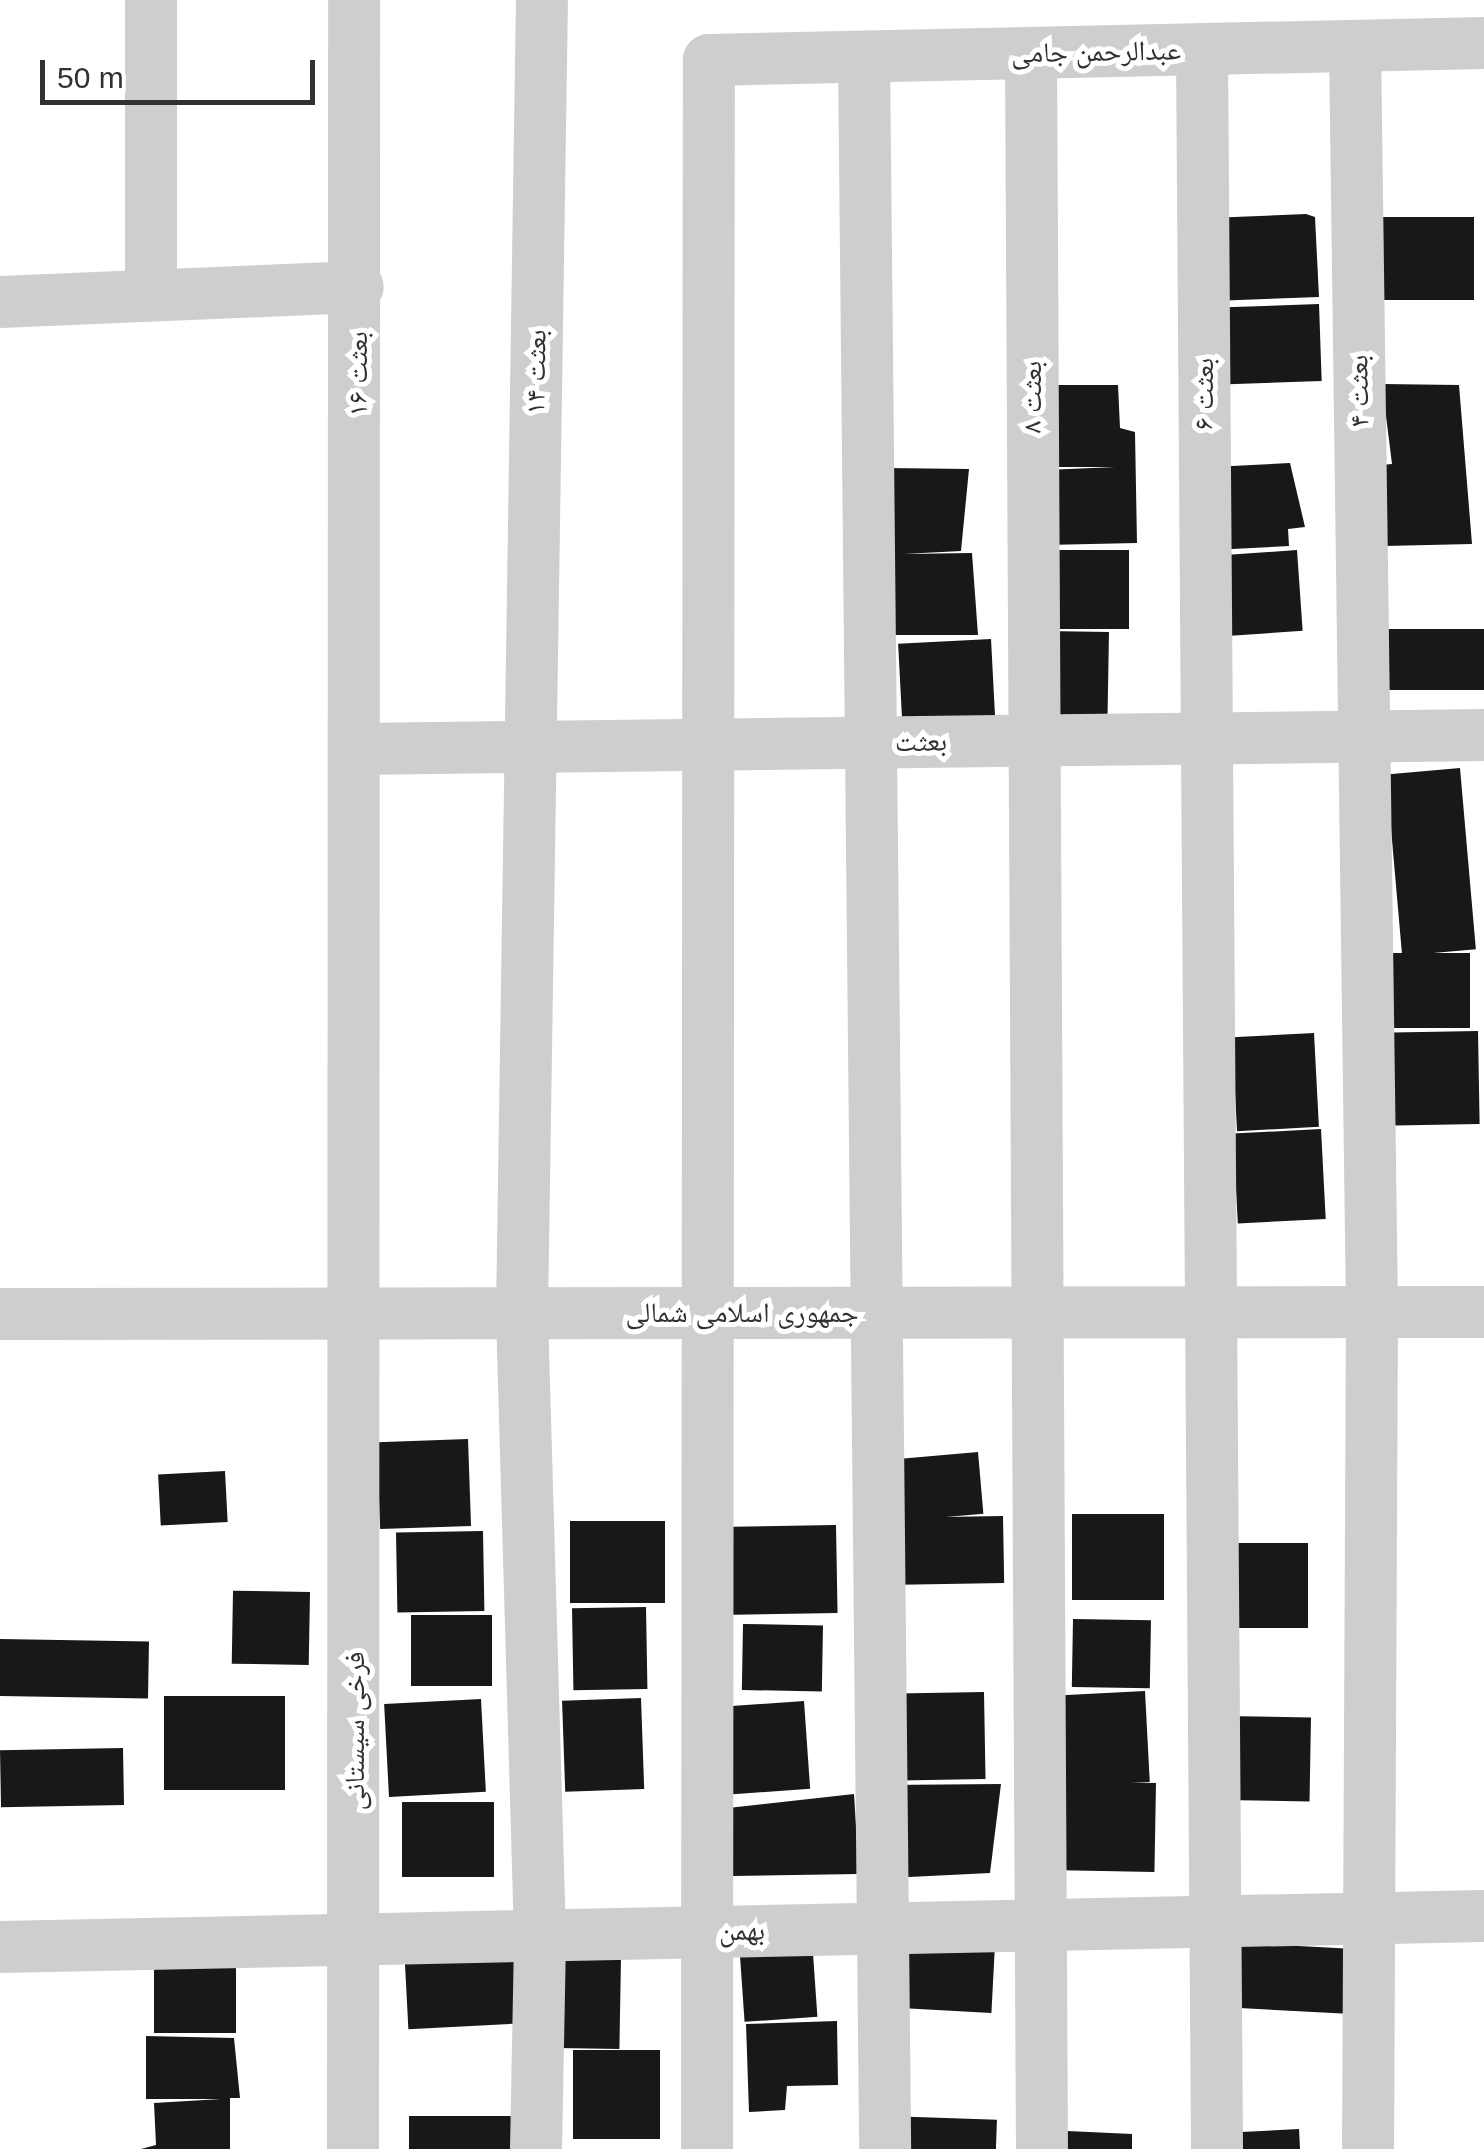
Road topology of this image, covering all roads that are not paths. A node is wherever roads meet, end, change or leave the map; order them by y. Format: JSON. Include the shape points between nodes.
{"nodes":[{"id":1,"x":151,"y":0,"type":"edge"},
{"id":2,"x":354,"y":0,"type":"edge"},
{"id":3,"x":542,"y":0,"type":"edge"},
{"id":4,"x":1484,"y":43,"type":"edge"},
{"id":5,"x":1355,"y":46,"type":"junction"},
{"id":6,"x":1202,"y":49,"type":"junction"},
{"id":7,"x":1031,"y":53,"type":"junction"},
{"id":8,"x":864,"y":57,"type":"junction"},
{"id":9,"x":358,"y":287,"type":"junction"},
{"id":10,"x":151,"y":296,"type":"junction"},
{"id":11,"x":0,"y":302,"type":"edge"},
{"id":12,"x":1484,"y":735,"type":"edge"},
{"id":13,"x":1364,"y":736,"type":"junction"},
{"id":14,"x":1206,"y":738,"type":"junction"},
{"id":15,"x":1034,"y":740,"type":"junction"},
{"id":16,"x":870,"y":742,"type":"junction"},
{"id":17,"x":530,"y":744,"type":"junction"},
{"id":18,"x":712,"y":744,"type":"junction"},
{"id":19,"x":358,"y":749,"type":"junction"},
{"id":20,"x":874,"y":1312,"type":"junction"},
{"id":21,"x":1038,"y":1312,"type":"junction"},
{"id":22,"x":1208,"y":1312,"type":"junction"},
{"id":23,"x":1372,"y":1312,"type":"junction"},
{"id":24,"x":1484,"y":1312,"type":"edge"},
{"id":25,"x":714,"y":1313,"type":"junction"},
{"id":26,"x":0,"y":1314,"type":"edge"},
{"id":27,"x":356,"y":1314,"type":"junction"},
{"id":28,"x":522,"y":1314,"type":"junction"},
{"id":29,"x":1484,"y":1916,"type":"edge"},
{"id":30,"x":1367,"y":1918,"type":"junction"},
{"id":31,"x":1218,"y":1921,"type":"junction"},
{"id":32,"x":1041,"y":1925,"type":"junction"},
{"id":33,"x":878,"y":1928,"type":"junction"},
{"id":34,"x":704,"y":1932,"type":"junction"},
{"id":35,"x":540,"y":1936,"type":"junction"},
{"id":36,"x":354,"y":1939,"type":"junction"},
{"id":37,"x":0,"y":1947,"type":"edge"},
{"id":38,"x":353,"y":2149,"type":"edge"},
{"id":39,"x":536,"y":2149,"type":"edge"},
{"id":40,"x":707,"y":2149,"type":"edge"},
{"id":41,"x":885,"y":2149,"type":"edge"},
{"id":42,"x":1042,"y":2149,"type":"edge"},
{"id":43,"x":1217,"y":2149,"type":"edge"},
{"id":44,"x":1368,"y":2149,"type":"edge"}],
"edges":[{"from":1,"to":10,"type":"street"},
{"from":2,"to":9,"type":"street","name":"بعثت ۱۶"},
{"from":3,"to":17,"type":"street","name":"بعثت ۱۴"},
{"from":4,"to":5,"type":"street","name":"عبدالرحمن جامی"},
{"from":5,"to":6,"type":"street","name":"عبدالرحمن جامی"},
{"from":5,"to":13,"type":"street","name":"بعثت ۴"},
{"from":6,"to":7,"type":"street","name":"عبدالرحمن جامی"},
{"from":6,"to":14,"type":"street","name":"بعثت ۶"},
{"from":7,"to":8,"type":"street","name":"عبدالرحمن جامی"},
{"from":7,"to":15,"type":"street","name":"بعثت ۸"},
{"from":8,"to":16,"type":"street"},
{"from":8,"to":18,"type":"street","name":"عبدالرحمن جامی","via":[[709,60]]},
{"from":9,"to":10,"type":"street"},
{"from":9,"to":19,"type":"street","name":"بعثت ۱۶"},
{"from":10,"to":11,"type":"street"},
{"from":12,"to":13,"type":"street","name":"بعثت"},
{"from":13,"to":14,"type":"street","name":"بعثت"},
{"from":13,"to":23,"type":"street","name":"بعثت ۴"},
{"from":14,"to":15,"type":"street","name":"بعثت"},
{"from":14,"to":22,"type":"street","name":"بعثت ۶"},
{"from":15,"to":16,"type":"street","name":"بعثت"},
{"from":15,"to":21,"type":"street","name":"بعثت ۸"},
{"from":16,"to":18,"type":"street","name":"بعثت"},
{"from":16,"to":20,"type":"street"},
{"from":17,"to":18,"type":"street","name":"بعثت"},
{"from":17,"to":19,"type":"street","name":"بعثت"},
{"from":17,"to":28,"type":"street","name":"بعثت ۱۴"},
{"from":18,"to":25,"type":"street"},
{"from":19,"to":27,"type":"street","name":"بعثت ۱۶"},
{"from":20,"to":21,"type":"street","name":"جمهوری اسلامی شمالی"},
{"from":20,"to":25,"type":"street","name":"جمهوری اسلامی شمالی"},
{"from":20,"to":33,"type":"street"},
{"from":21,"to":22,"type":"street","name":"جمهوری اسلامی شمالی"},
{"from":21,"to":32,"type":"street","name":"بعثت ۸"},
{"from":22,"to":23,"type":"street","name":"جمهوری اسلامی شمالی"},
{"from":22,"to":31,"type":"street","name":"بعثت ۶"},
{"from":23,"to":24,"type":"street","name":"جمهوری اسلامی شمالی"},
{"from":23,"to":30,"type":"street","name":"بعثت ۴"},
{"from":25,"to":28,"type":"street","name":"جمهوری اسلامی شمالی"},
{"from":25,"to":34,"type":"street"},
{"from":26,"to":27,"type":"street","name":"جمهوری اسلامی شمالی"},
{"from":27,"to":28,"type":"street","name":"جمهوری اسلامی شمالی"},
{"from":27,"to":36,"type":"street","name":"فرخی سیستانی"},
{"from":28,"to":35,"type":"street","name":"بعثت ۱۴"},
{"from":29,"to":30,"type":"street","name":"بهمن"},
{"from":30,"to":31,"type":"street","name":"بهمن"},
{"from":30,"to":44,"type":"street","name":"بعثت ۴"},
{"from":31,"to":32,"type":"street","name":"بهمن"},
{"from":31,"to":43,"type":"street","name":"بعثت ۶"},
{"from":32,"to":33,"type":"street","name":"بهمن"},
{"from":32,"to":42,"type":"street","name":"بعثت ۸"},
{"from":33,"to":34,"type":"street","name":"بهمن"},
{"from":33,"to":41,"type":"street"},
{"from":34,"to":35,"type":"street","name":"بهمن"},
{"from":34,"to":40,"type":"street"},
{"from":35,"to":36,"type":"street","name":"بهمن"},
{"from":35,"to":39,"type":"street","name":"بعثت ۱۴"},
{"from":36,"to":37,"type":"street","name":"بهمن"},
{"from":36,"to":38,"type":"street","name":"فرخی سیستانی"}]}
